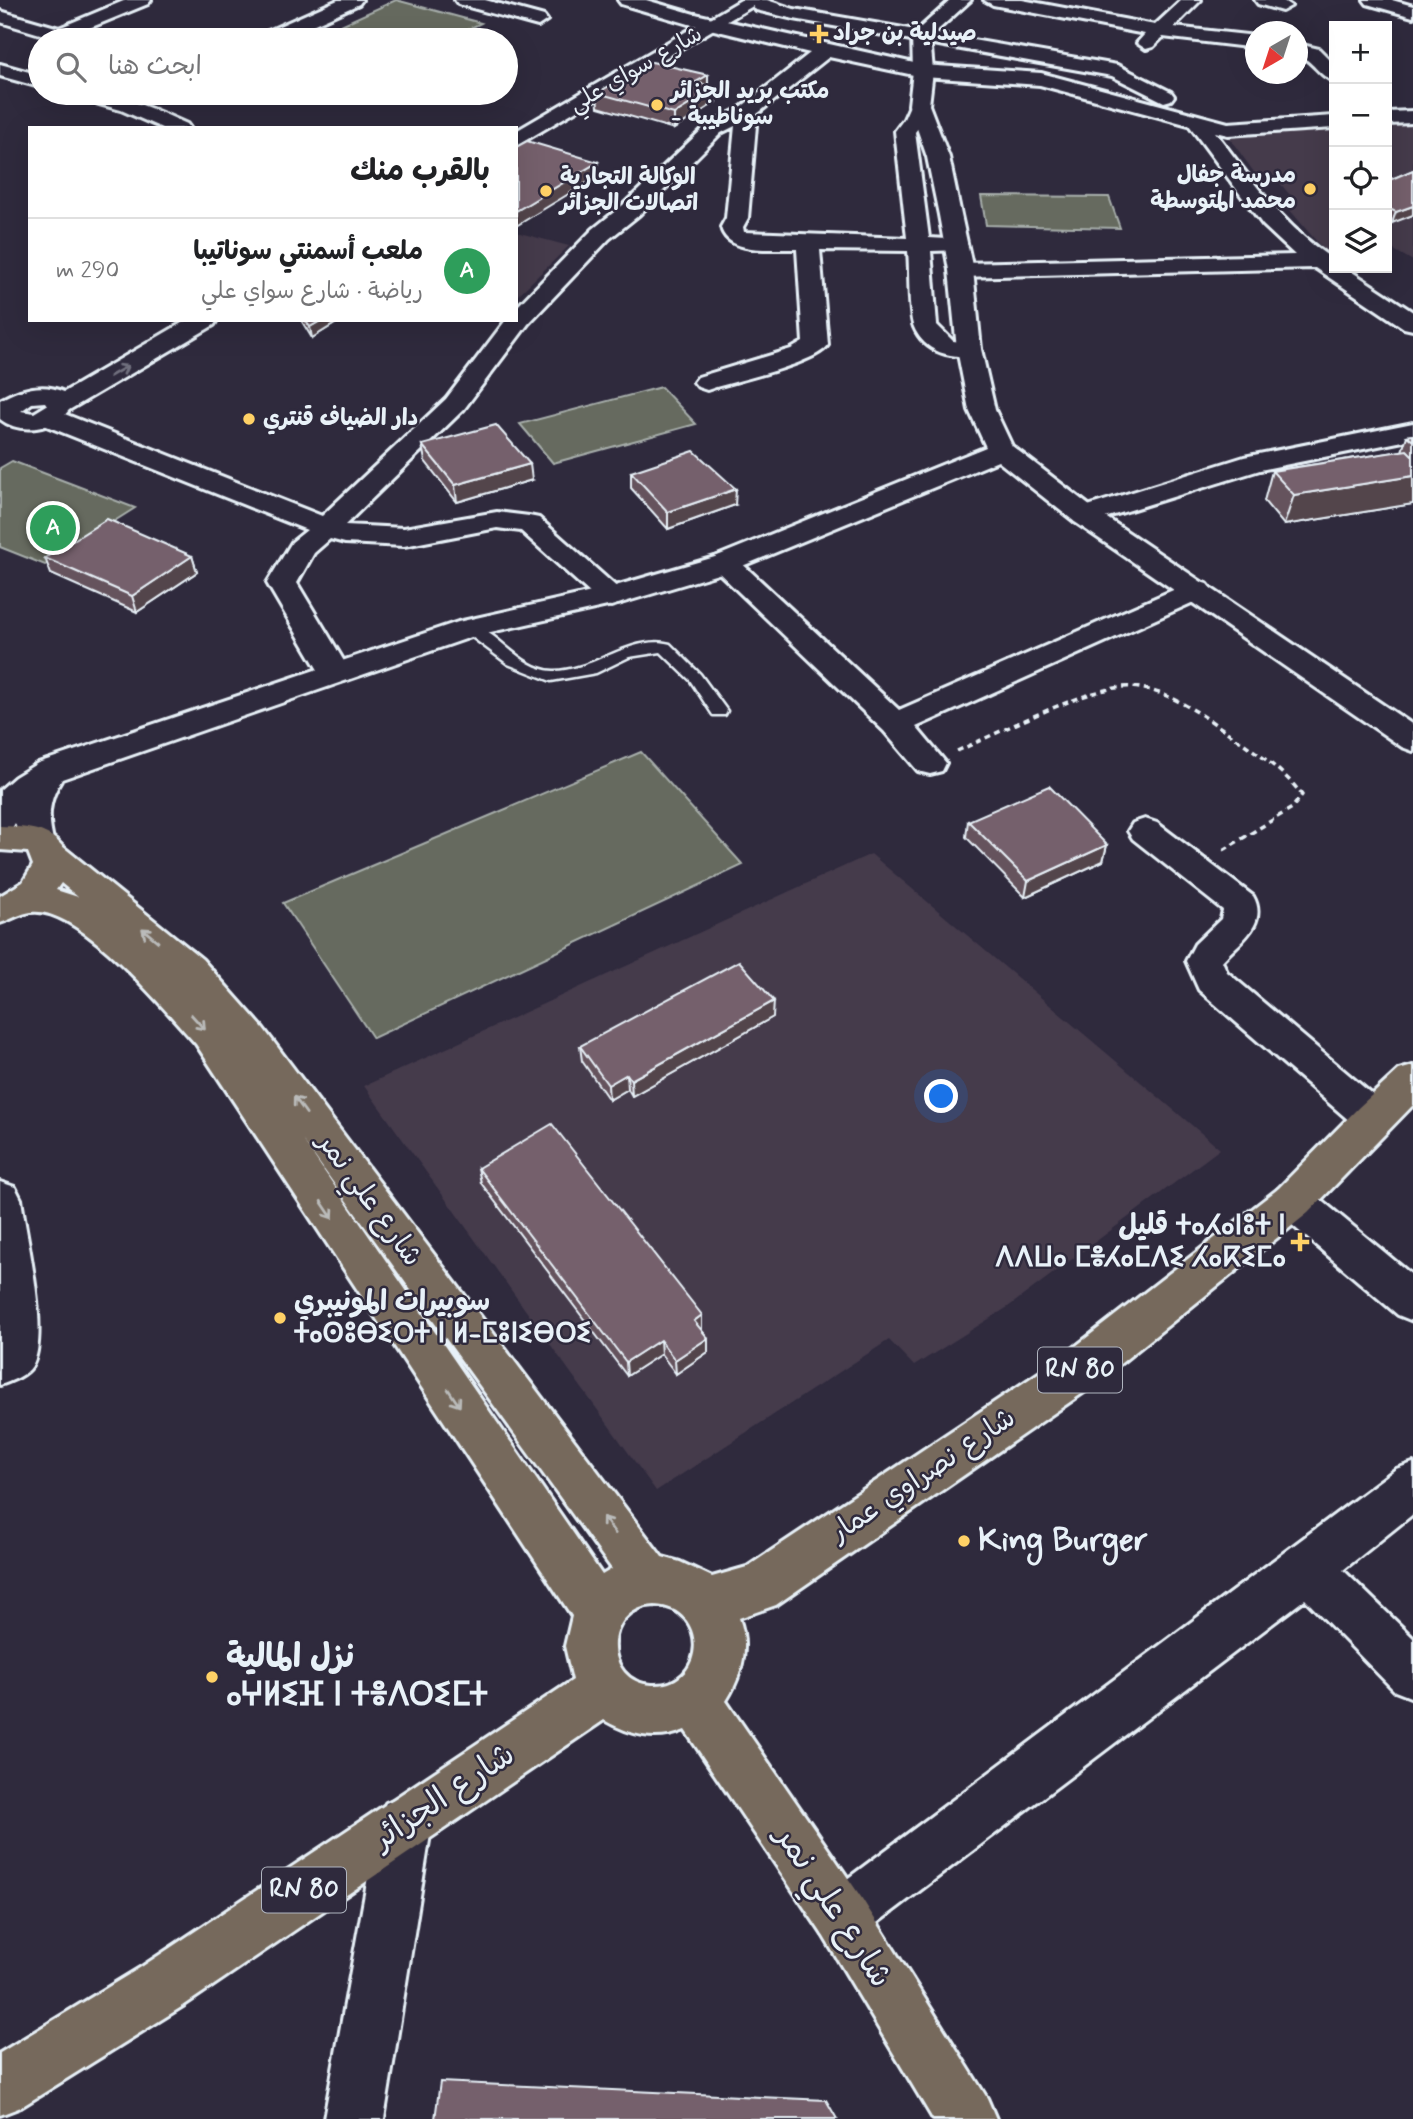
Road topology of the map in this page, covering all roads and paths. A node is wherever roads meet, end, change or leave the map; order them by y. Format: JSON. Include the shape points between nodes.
{"nodes":[{"id":1,"x":142,"y":0,"type":"edge"},
{"id":2,"x":353,"y":0,"type":"edge"},
{"id":3,"x":464,"y":0,"type":"edge"},
{"id":4,"x":627,"y":0,"type":"edge"},
{"id":5,"x":728,"y":0,"type":"edge"},
{"id":6,"x":755,"y":0,"type":"edge"},
{"id":7,"x":962,"y":0,"type":"edge"},
{"id":8,"x":993,"y":0,"type":"edge"},
{"id":9,"x":1192,"y":0,"type":"edge"},
{"id":10,"x":1264,"y":0,"type":"edge"},
{"id":11,"x":1373,"y":0,"type":"edge"},
{"id":12,"x":24,"y":5,"type":"dead end"},
{"id":13,"x":1063,"y":5,"type":"edge"},
{"id":14,"x":1282,"y":6,"type":"dead end"},
{"id":15,"x":1407,"y":10,"type":"edge"},
{"id":16,"x":700,"y":15,"type":"edge"},
{"id":17,"x":0,"y":16,"type":"edge"},
{"id":18,"x":538,"y":20,"type":"dead end"},
{"id":19,"x":1377,"y":20,"type":"dead end"},
{"id":20,"x":40,"y":28,"type":"edge"},
{"id":21,"x":74,"y":28,"type":"edge"},
{"id":22,"x":291,"y":28,"type":"edge"},
{"id":23,"x":1160,"y":31,"type":"junction"},
{"id":24,"x":921,"y":36,"type":"junction"},
{"id":25,"x":1245,"y":41,"type":"edge"},
{"id":26,"x":1329,"y":44,"type":"edge"},
{"id":27,"x":1308,"y":50,"type":"edge"},
{"id":28,"x":825,"y":51,"type":"junction"},
{"id":29,"x":1308,"y":53,"type":"edge"},
{"id":30,"x":0,"y":70,"type":"edge"},
{"id":31,"x":923,"y":71,"type":"junction"},
{"id":32,"x":1117,"y":71,"type":"junction"},
{"id":33,"x":1329,"y":71,"type":"edge"},
{"id":34,"x":28,"y":78,"type":"edge"},
{"id":35,"x":594,"y":86,"type":"junction"},
{"id":36,"x":124,"y":105,"type":"edge"},
{"id":37,"x":919,"y":105,"type":"junction"},
{"id":38,"x":128,"y":106,"type":"joint"},
{"id":39,"x":747,"y":112,"type":"junction"},
{"id":40,"x":1413,"y":117,"type":"edge"},
{"id":41,"x":1392,"y":118,"type":"edge"},
{"id":42,"x":1197,"y":122,"type":"junction"},
{"id":43,"x":1329,"y":122,"type":"edge"},
{"id":44,"x":175,"y":126,"type":"edge"},
{"id":45,"x":511,"y":126,"type":"edge"},
{"id":46,"x":1228,"y":129,"type":"junction"},
{"id":47,"x":518,"y":139,"type":"edge"},
{"id":48,"x":808,"y":243,"type":"junction"},
{"id":49,"x":918,"y":245,"type":"junction"},
{"id":50,"x":956,"y":245,"type":"junction"},
{"id":51,"x":1320,"y":261,"type":"junction"},
{"id":52,"x":961,"y":270,"type":"junction"},
{"id":53,"x":518,"y":320,"type":"edge"},
{"id":54,"x":161,"y":322,"type":"edge"},
{"id":55,"x":201,"y":322,"type":"edge"},
{"id":56,"x":517,"y":322,"type":"edge"},
{"id":57,"x":1413,"y":323,"type":"edge"},
{"id":58,"x":969,"y":349,"type":"junction"},
{"id":59,"x":707,"y":382,"type":"dead end"},
{"id":60,"x":23,"y":407,"type":"edge"},
{"id":61,"x":1413,"y":430,"type":"edge"},
{"id":62,"x":0,"y":437,"type":"edge"},
{"id":63,"x":1001,"y":450,"type":"junction"},
{"id":64,"x":1085,"y":516,"type":"junction"},
{"id":65,"x":327,"y":527,"type":"junction"},
{"id":66,"x":725,"y":563,"type":"junction"},
{"id":67,"x":1196,"y":590,"type":"junction"},
{"id":68,"x":611,"y":597,"type":"junction"},
{"id":69,"x":469,"y":628,"type":"junction"},
{"id":70,"x":335,"y":673,"type":"junction"},
{"id":71,"x":719,"y":711,"type":"dead end"},
{"id":72,"x":895,"y":724,"type":"junction"},
{"id":73,"x":1413,"y":740,"type":"edge"},
{"id":74,"x":930,"y":762,"type":"joint"},
{"id":75,"x":50,"y":771,"type":"junction"},
{"id":76,"x":0,"y":820,"type":"edge"},
{"id":77,"x":1145,"y":831,"type":"dead end"},
{"id":78,"x":0,"y":838,"type":"edge"},
{"id":79,"x":43,"y":849,"type":"junction"},
{"id":80,"x":1194,"y":868,"type":"junction"},
{"id":81,"x":14,"y":905,"type":"edge"},
{"id":82,"x":1413,"y":1081,"type":"edge"},
{"id":83,"x":1373,"y":1118,"type":"junction"},
{"id":84,"x":0,"y":1199,"type":"edge"},
{"id":85,"x":1293,"y":1201,"type":"junction"},
{"id":86,"x":1413,"y":1302,"type":"edge"},
{"id":87,"x":0,"y":1365,"type":"edge"},
{"id":88,"x":1413,"y":1485,"type":"edge"},
{"id":89,"x":1307,"y":1568,"type":"junction"},
{"id":90,"x":649,"y":1580,"type":"junction"},
{"id":91,"x":707,"y":1604,"type":"junction"},
{"id":92,"x":598,"y":1613,"type":"junction"},
{"id":93,"x":1413,"y":1673,"type":"edge"},
{"id":94,"x":605,"y":1689,"type":"junction"},
{"id":95,"x":694,"y":1698,"type":"junction"},
{"id":96,"x":405,"y":1822,"type":"junction"},
{"id":97,"x":842,"y":1916,"type":"junction"},
{"id":98,"x":0,"y":2086,"type":"edge"},
{"id":99,"x":354,"y":2119,"type":"edge"},
{"id":100,"x":966,"y":2119,"type":"edge"}],
"edges":[{"from":1,"to":21,"type":"street"},
{"from":2,"to":22,"type":"street"},
{"from":3,"to":18,"type":"street"},
{"from":4,"to":16,"type":"street"},
{"from":5,"to":16,"type":"street","name":"شارع سواي علي"},
{"from":6,"to":16,"type":"street","name":"شارع سواي علي"},
{"from":6,"to":24,"type":"street","via":[[794,14]]},
{"from":7,"to":24,"type":"street"},
{"from":8,"to":13,"type":"street"},
{"from":9,"to":23,"type":"street"},
{"from":10,"to":14,"type":"street"},
{"from":11,"to":15,"type":"street"},
{"from":12,"to":17,"type":"street"},
{"from":13,"to":23,"type":"street"},
{"from":15,"to":19,"type":"street"},
{"from":16,"to":28,"type":"street"},
{"from":16,"to":35,"type":"street","name":"شارع سواي علي"},
{"from":17,"to":20,"type":"street"},
{"from":23,"to":25,"type":"street"},
{"from":23,"to":32,"type":"street"},
{"from":24,"to":31,"type":"street"},
{"from":24,"to":32,"type":"street"},
{"from":26,"to":27,"type":"street"},
{"from":28,"to":31,"type":"street"},
{"from":28,"to":39,"type":"street"},
{"from":29,"to":33,"type":"street"},
{"from":30,"to":34,"type":"street"},
{"from":31,"to":37,"type":"street"},
{"from":31,"to":42,"type":"street","via":[[1041,79]]},
{"from":32,"to":46,"type":"street"},
{"from":35,"to":45,"type":"street","name":"شارع سواي علي"},
{"from":35,"to":47,"type":"street","name":"شارع سواي علي"},
{"from":36,"to":38,"type":"street"},
{"from":37,"to":49,"type":"street","via":[[905,131]]},
{"from":37,"to":50,"type":"street","via":[[938,157]]},
{"from":38,"to":44,"type":"street"},
{"from":39,"to":48,"type":"street","via":[[734,236]]},
{"from":39,"to":53,"type":"street","via":[[714,129],[631,211],[601,234]]},
{"from":40,"to":41,"type":"street"},
{"from":42,"to":46,"type":"street"},
{"from":42,"to":51,"type":"street","via":[[1271,220]]},
{"from":43,"to":46,"type":"street"},
{"from":48,"to":49,"type":"street"},
{"from":48,"to":59,"type":"street","via":[[816,345]]},
{"from":49,"to":50,"type":"street"},
{"from":49,"to":58,"type":"street","via":[[925,326],[947,348]]},
{"from":50,"to":52,"type":"street"},
{"from":51,"to":52,"type":"street"},
{"from":51,"to":57,"type":"street"},
{"from":52,"to":58,"type":"street"},
{"from":54,"to":60,"type":"street"},
{"from":60,"to":55,"type":"street","one_way":true},
{"from":56,"to":65,"type":"street","via":[[456,404]]},
{"from":58,"to":63,"type":"street","via":[[982,410]]},
{"from":60,"to":62,"type":"street"},
{"from":60,"to":65,"type":"street"},
{"from":61,"to":64,"type":"street","via":[[1254,463]]},
{"from":63,"to":64,"type":"street"},
{"from":63,"to":66,"type":"street"},
{"from":64,"to":67,"type":"street"},
{"from":65,"to":68,"type":"street","via":[[345,535],[404,537],[497,520],[529,524]]},
{"from":65,"to":70,"type":"street","via":[[302,548],[282,583]]},
{"from":66,"to":68,"type":"street"},
{"from":66,"to":72,"type":"street"},
{"from":67,"to":72,"type":"street"},
{"from":67,"to":73,"type":"street"},
{"from":68,"to":69,"type":"street"},
{"from":69,"to":70,"type":"street"},
{"from":69,"to":71,"type":"lane","via":[[513,661],[551,676],[591,670],[625,653],[665,648],[695,677]]},
{"from":70,"to":75,"type":"street"},
{"from":72,"to":74,"type":"street"},
{"from":74,"to":80,"type":"path","via":[[1117,685],[1161,694],[1186,705],[1288,779],[1302,795],[1273,821]]},
{"from":75,"to":76,"type":"street","via":[[10,799]]},
{"from":75,"to":79,"type":"street","via":[[33,797],[32,826]]},
{"from":77,"to":80,"type":"street"},
{"from":78,"to":79,"type":"main road","via":[[25,839]]},
{"from":79,"to":81,"type":"main road","via":[[51,866],[48,877]]},
{"from":90,"to":79,"type":"main road","name":"شارع علي نمر","one_way":true,"via":[[250,1038],[189,969]]},
{"from":80,"to":83,"type":"street","via":[[1242,910],[1238,924],[1207,953],[1204,961],[1212,980]]},
{"from":81,"to":92,"type":"main road","name":"شارع علي نمر","one_way":true,"via":[[67,907],[96,924],[169,989],[209,1034]]},
{"from":82,"to":83,"type":"main road","name":"شارع نصراوي عمار","number":"RN 80"},
{"from":83,"to":85,"type":"main road","name":"شارع نصراوي عمار","number":"RN 80"},
{"from":84,"to":87,"type":"street","via":[[17,1314],[15,1355]]},
{"from":85,"to":86,"type":"street"},
{"from":85,"to":91,"type":"main road","name":"شارع نصراوي عمار","number":"RN 80","via":[[1052,1389],[759,1588]]},
{"from":88,"to":89,"type":"street"},
{"from":89,"to":93,"type":"street"},
{"from":89,"to":97,"type":"street"},
{"from":90,"to":91,"type":"main road","via":[[684,1586]]},
{"from":90,"to":92,"type":"main road","via":[[612,1597]]},
{"from":91,"to":95,"type":"main road","via":[[719,1628],[721,1648],[708,1684]]},
{"from":92,"to":94,"type":"main road","via":[[590,1652],[594,1672]]},
{"from":94,"to":95,"type":"main road","via":[[638,1709],[657,1711]]},
{"from":94,"to":96,"type":"main road","name":"شارع الجزائر","number":"RN 80"},
{"from":95,"to":97,"type":"main road","name":"شارع علي نمر"},
{"from":96,"to":98,"type":"main road","name":"شارع الجزائر","number":"RN 80","via":[[163,1986]]},
{"from":96,"to":99,"type":"street"},
{"from":97,"to":100,"type":"main road","name":"شارع علي نمر"}]}
